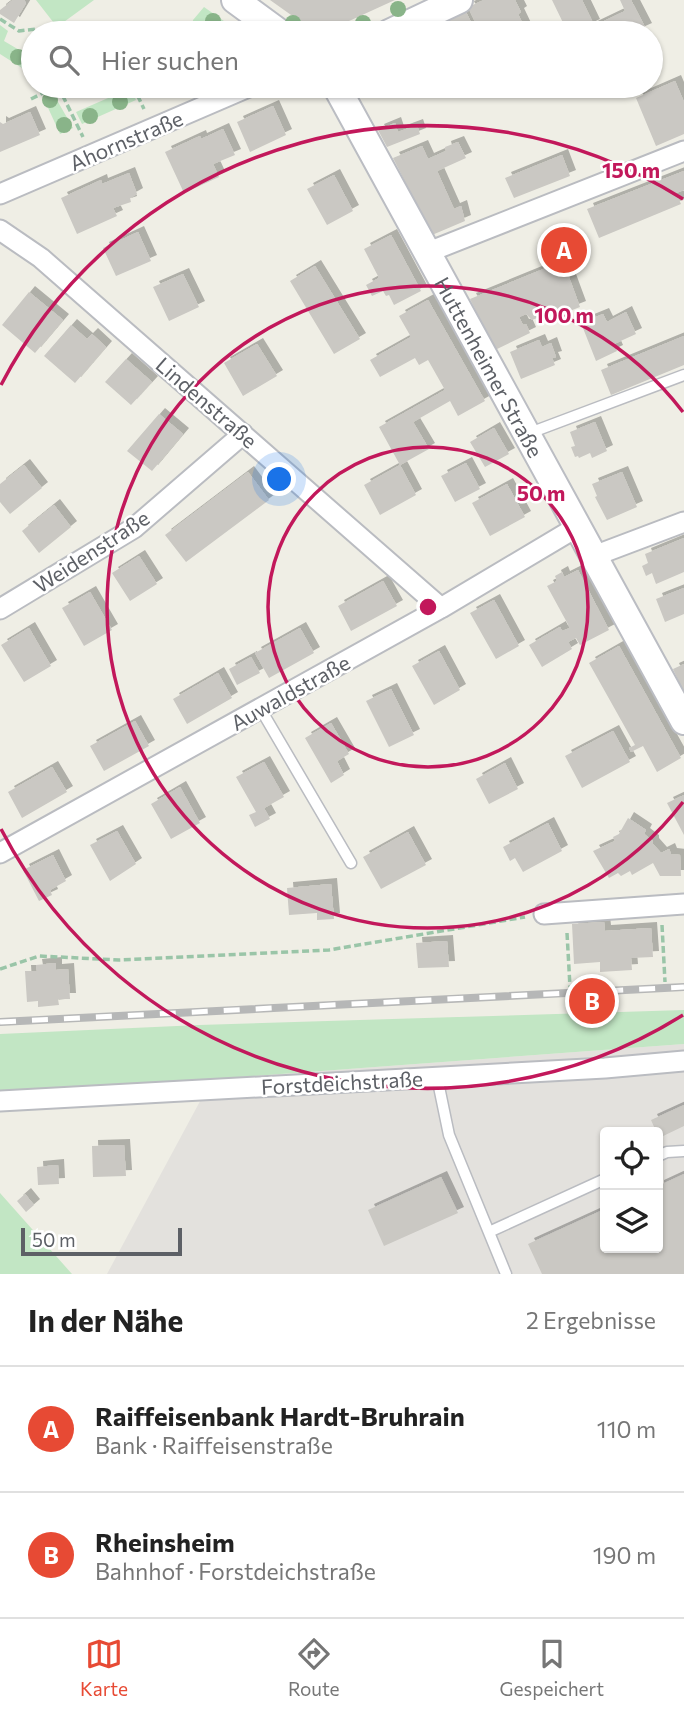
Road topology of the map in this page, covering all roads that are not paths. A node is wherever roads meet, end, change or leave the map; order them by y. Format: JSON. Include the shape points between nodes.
{"nodes":[{"id":1,"x":235,"y":0,"type":"edge"},
{"id":2,"x":459,"y":0,"type":"edge"},
{"id":3,"x":264,"y":21,"type":"edge"},
{"id":4,"x":414,"y":21,"type":"edge"},
{"id":5,"x":223,"y":98,"type":"edge"},
{"id":6,"x":342,"y":98,"type":"edge"},
{"id":7,"x":684,"y":151,"type":"edge"},
{"id":8,"x":0,"y":194,"type":"edge"},
{"id":9,"x":0,"y":230,"type":"edge"},
{"id":10,"x":426,"y":253,"type":"junction"},
{"id":11,"x":684,"y":375,"type":"edge"},
{"id":12,"x":243,"y":434,"type":"junction"},
{"id":13,"x":527,"y":434,"type":"junction"},
{"id":14,"x":684,"y":522,"type":"edge"},
{"id":15,"x":577,"y":527,"type":"junction"},
{"id":16,"x":594,"y":556,"type":"junction"},
{"id":17,"x":2,"y":603,"type":"edge"},
{"id":18,"x":441,"y":608,"type":"junction"},
{"id":19,"x":260,"y":708,"type":"junction"},
{"id":20,"x":684,"y":721,"type":"edge"},
{"id":21,"x":0,"y":853,"type":"edge"},
{"id":22,"x":351,"y":863,"type":"dead end"},
{"id":23,"x":684,"y":904,"type":"edge"},
{"id":24,"x":544,"y":914,"type":"road end"},
{"id":25,"x":684,"y":1061,"type":"edge"},
{"id":26,"x":437,"y":1077,"type":"junction"},
{"id":27,"x":0,"y":1101,"type":"edge"},
{"id":28,"x":684,"y":1150,"type":"edge"},
{"id":29,"x":663,"y":1154,"type":"edge"},
{"id":30,"x":600,"y":1182,"type":"edge"},
{"id":31,"x":489,"y":1231,"type":"junction"},
{"id":32,"x":506,"y":1274,"type":"edge"}],
"edges":[{"from":1,"to":3,"type":"street"},
{"from":2,"to":4,"type":"street"},
{"from":5,"to":8,"type":"street","name":"Ahornstraße"},
{"from":6,"to":10,"type":"street","name":"Huttenheimer Straße"},
{"from":7,"to":10,"type":"street"},
{"from":9,"to":12,"type":"street","name":"Lindenstraße","via":[[41,258]]},
{"from":10,"to":13,"type":"street","name":"Huttenheimer Straße"},
{"from":11,"to":13,"type":"lane"},
{"from":12,"to":17,"type":"street","name":"Weidenstraße","via":[[134,528]]},
{"from":12,"to":18,"type":"street","name":"Lindenstraße"},
{"from":13,"to":15,"type":"street","name":"Huttenheimer Straße"},
{"from":14,"to":16,"type":"street"},
{"from":15,"to":16,"type":"street","name":"Huttenheimer Straße"},
{"from":15,"to":18,"type":"street","name":"Auwaldstraße"},
{"from":16,"to":20,"type":"street","name":"Huttenheimer Straße"},
{"from":18,"to":19,"type":"street","name":"Auwaldstraße"},
{"from":19,"to":21,"type":"street","name":"Auwaldstraße"},
{"from":19,"to":22,"type":"lane"},
{"from":23,"to":24,"type":"street"},
{"from":25,"to":26,"type":"street","name":"Forstdeichstraße"},
{"from":26,"to":27,"type":"street","name":"Forstdeichstraße"},
{"from":26,"to":31,"type":"lane","via":[[449,1135]]},
{"from":28,"to":29,"type":"lane"},
{"from":30,"to":31,"type":"lane"},
{"from":31,"to":32,"type":"lane"}]}
